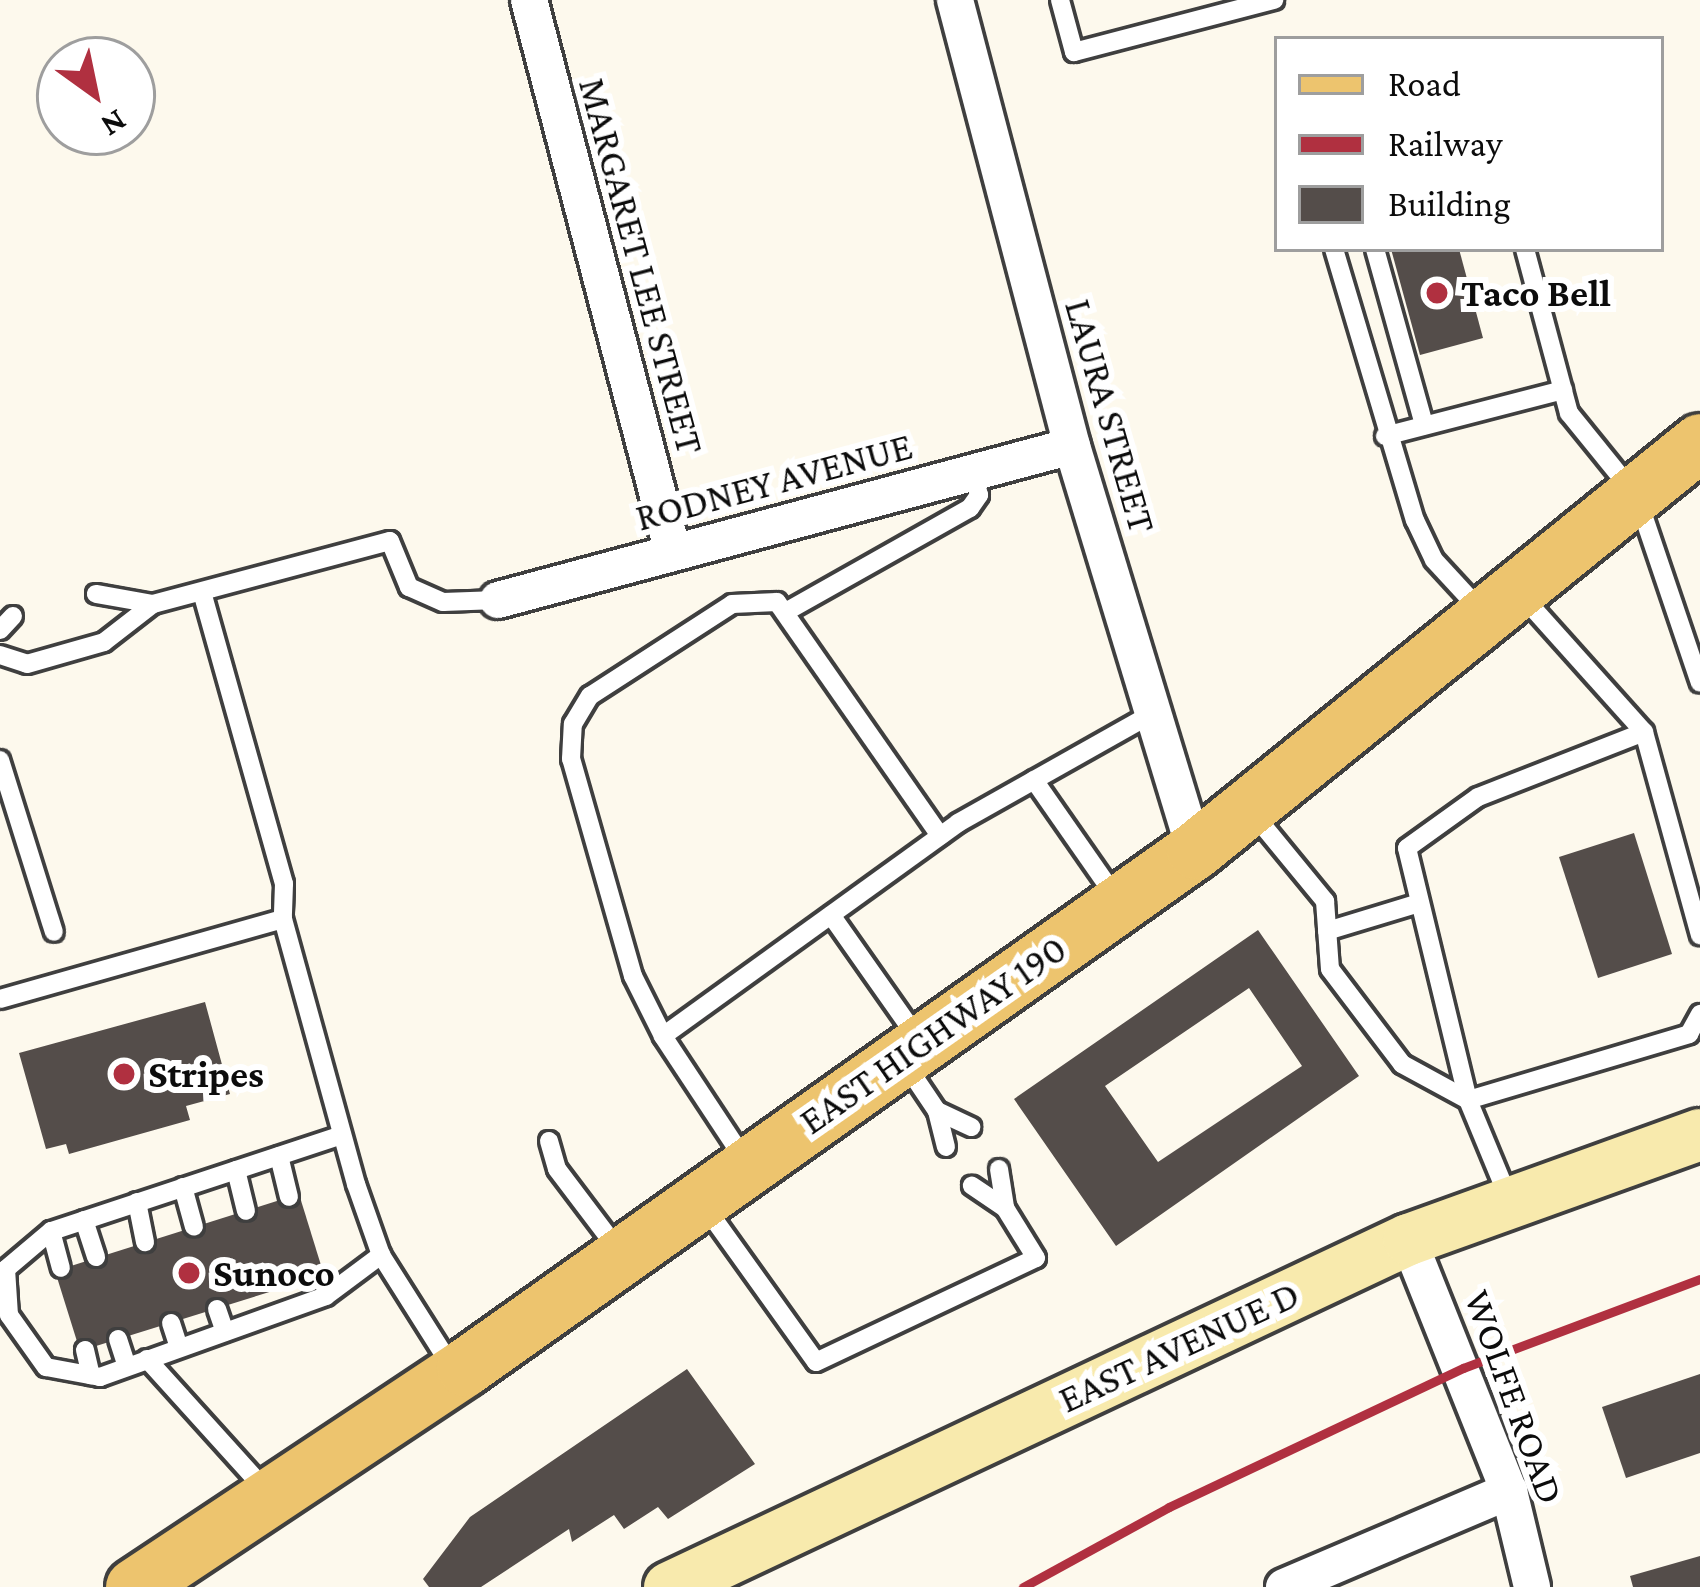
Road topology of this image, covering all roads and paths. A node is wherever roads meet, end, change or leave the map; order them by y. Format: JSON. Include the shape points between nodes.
{"nodes":[{"id":1,"x":529,"y":0,"type":"edge"},
{"id":2,"x":956,"y":0,"type":"edge"},
{"id":3,"x":1060,"y":0,"type":"edge"},
{"id":4,"x":1274,"y":0,"type":"edge"},
{"id":5,"x":1335,"y":252,"type":"edge"},
{"id":6,"x":1376,"y":252,"type":"edge"},
{"id":7,"x":1527,"y":252,"type":"edge"},
{"id":8,"x":1563,"y":390,"type":"junction"},
{"id":9,"x":1424,"y":425,"type":"junction"},
{"id":10,"x":1385,"y":436,"type":"junction"},
{"id":11,"x":1700,"y":442,"type":"edge"},
{"id":12,"x":1072,"y":446,"type":"junction"},
{"id":13,"x":973,"y":472,"type":"junction"},
{"id":14,"x":1637,"y":497,"type":"junction"},
{"id":15,"x":673,"y":553,"type":"junction"},
{"id":16,"x":202,"y":592,"type":"junction"},
{"id":17,"x":96,"y":594,"type":"dead end"},
{"id":18,"x":498,"y":600,"type":"joint"},
{"id":19,"x":153,"y":604,"type":"junction"},
{"id":20,"x":1503,"y":605,"type":"junction"},
{"id":21,"x":789,"y":610,"type":"junction"},
{"id":22,"x":1691,"y":616,"type":"edge"},
{"id":23,"x":0,"y":655,"type":"edge"},
{"id":24,"x":1700,"y":683,"type":"edge"},
{"id":25,"x":1153,"y":713,"type":"junction"},
{"id":26,"x":1645,"y":732,"type":"junction"},
{"id":27,"x":0,"y":760,"type":"edge"},
{"id":28,"x":1034,"y":780,"type":"junction"},
{"id":29,"x":1248,"y":808,"type":"junction"},
{"id":30,"x":940,"y":836,"type":"junction"},
{"id":31,"x":1195,"y":850,"type":"junction"},
{"id":32,"x":1419,"y":902,"type":"junction"},
{"id":33,"x":1120,"y":903,"type":"junction"},
{"id":34,"x":831,"y":915,"type":"junction"},
{"id":35,"x":283,"y":919,"type":"junction"},
{"id":36,"x":1327,"y":931,"type":"junction"},
{"id":37,"x":54,"y":932,"type":"dead end"},
{"id":38,"x":1700,"y":935,"type":"edge"},
{"id":39,"x":0,"y":999,"type":"edge"},
{"id":40,"x":1700,"y":1014,"type":"edge"},
{"id":41,"x":663,"y":1036,"type":"junction"},
{"id":42,"x":911,"y":1051,"type":"junction"},
{"id":43,"x":1468,"y":1100,"type":"junction"},
{"id":44,"x":937,"y":1112,"type":"junction"},
{"id":45,"x":972,"y":1127,"type":"dead end"},
{"id":46,"x":1700,"y":1134,"type":"edge"},
{"id":47,"x":342,"y":1135,"type":"junction"},
{"id":48,"x":549,"y":1141,"type":"dead end"},
{"id":49,"x":946,"y":1148,"type":"dead end"},
{"id":50,"x":279,"y":1156,"type":"junction"},
{"id":51,"x":749,"y":1166,"type":"junction"},
{"id":52,"x":999,"y":1168,"type":"dead end"},
{"id":53,"x":236,"y":1169,"type":"junction"},
{"id":54,"x":972,"y":1186,"type":"dead end"},
{"id":55,"x":183,"y":1187,"type":"junction"},
{"id":56,"x":289,"y":1197,"type":"dead end"},
{"id":57,"x":1509,"y":1199,"type":"junction"},
{"id":58,"x":700,"y":1200,"type":"junction"},
{"id":59,"x":137,"y":1202,"type":"junction"},
{"id":60,"x":1005,"y":1208,"type":"junction"},
{"id":61,"x":246,"y":1211,"type":"dead end"},
{"id":62,"x":84,"y":1220,"type":"junction"},
{"id":63,"x":194,"y":1227,"type":"dead end"},
{"id":64,"x":51,"y":1231,"type":"junction"},
{"id":65,"x":1408,"y":1239,"type":"junction"},
{"id":66,"x":145,"y":1242,"type":"dead end"},
{"id":67,"x":0,"y":1247,"type":"edge"},
{"id":68,"x":381,"y":1255,"type":"junction"},
{"id":69,"x":622,"y":1255,"type":"junction"},
{"id":70,"x":96,"y":1257,"type":"dead end"},
{"id":71,"x":6,"y":1268,"type":"junction"},
{"id":72,"x":61,"y":1268,"type":"dead end"},
{"id":73,"x":313,"y":1279,"type":"dead end"},
{"id":74,"x":270,"y":1292,"type":"dead end"},
{"id":75,"x":319,"y":1298,"type":"junction"},
{"id":76,"x":217,"y":1309,"type":"dead end"},
{"id":77,"x":276,"y":1313,"type":"junction"},
{"id":78,"x":171,"y":1323,"type":"dead end"},
{"id":79,"x":225,"y":1332,"type":"junction"},
{"id":80,"x":118,"y":1339,"type":"dead end"},
{"id":81,"x":179,"y":1348,"type":"junction"},
{"id":82,"x":85,"y":1350,"type":"dead end"},
{"id":83,"x":147,"y":1359,"type":"junction"},
{"id":84,"x":127,"y":1366,"type":"junction"},
{"id":85,"x":455,"y":1373,"type":"junction"},
{"id":86,"x":91,"y":1375,"type":"junction"},
{"id":87,"x":1510,"y":1491,"type":"junction"},
{"id":88,"x":270,"y":1496,"type":"junction"},
{"id":89,"x":137,"y":1586,"type":"edge"},
{"id":90,"x":669,"y":1587,"type":"edge"},
{"id":91,"x":1284,"y":1587,"type":"edge"},
{"id":92,"x":1532,"y":1587,"type":"edge"}],
"edges":[{"from":1,"to":15,"type":"street","name":"MARGARET LEE STREET"},
{"from":2,"to":12,"type":"street","name":"LAURA STREET"},
{"from":3,"to":4,"type":"lane","via":[[1074,52]]},
{"from":5,"to":10,"type":"lane"},
{"from":6,"to":9,"type":"lane"},
{"from":7,"to":8,"type":"lane"},
{"from":8,"to":9,"type":"lane"},
{"from":8,"to":14,"type":"lane","via":[[1569,413]]},
{"from":9,"to":10,"type":"lane"},
{"from":10,"to":20,"type":"lane","via":[[1434,560]]},
{"from":11,"to":14,"type":"main road","name":"EAST HIGHWAY 190"},
{"from":12,"to":13,"type":"street","name":"RODNEY AVENUE"},
{"from":12,"to":25,"type":"street","name":"LAURA STREET"},
{"from":13,"to":15,"type":"street","name":"RODNEY AVENUE"},
{"from":13,"to":21,"type":"lane","via":[[979,495],[970,508]]},
{"from":14,"to":20,"type":"main road","name":"EAST HIGHWAY 190"},
{"from":14,"to":22,"type":"lane"},
{"from":15,"to":18,"type":"street","name":"RODNEY AVENUE"},
{"from":16,"to":18,"type":"lane","via":[[390,541],[410,587],[443,602]]},
{"from":16,"to":19,"type":"lane"},
{"from":16,"to":35,"type":"lane","via":[[284,884]]},
{"from":17,"to":19,"type":"lane"},
{"from":19,"to":23,"type":"lane","via":[[104,642],[27,664]]},
{"from":20,"to":26,"type":"lane"},
{"from":20,"to":29,"type":"main road","name":"EAST HIGHWAY 190"},
{"from":21,"to":30,"type":"lane"},
{"from":21,"to":41,"type":"lane","via":[[760,598],[732,604],[590,696],[573,724],[572,759],[627,954]]},
{"from":22,"to":24,"type":"lane"},
{"from":25,"to":28,"type":"lane"},
{"from":25,"to":31,"type":"street","name":"LAURA STREET"},
{"from":26,"to":32,"type":"lane","via":[[1478,797],[1407,848]]},
{"from":26,"to":38,"type":"lane"},
{"from":27,"to":37,"type":"lane"},
{"from":28,"to":30,"type":"lane"},
{"from":28,"to":33,"type":"lane"},
{"from":29,"to":31,"type":"main road","name":"EAST HIGHWAY 190"},
{"from":29,"to":36,"type":"lane","via":[[1325,901]]},
{"from":30,"to":34,"type":"lane"},
{"from":31,"to":33,"type":"main road","name":"EAST HIGHWAY 190"},
{"from":32,"to":36,"type":"lane"},
{"from":32,"to":43,"type":"lane"},
{"from":33,"to":42,"type":"main road","name":"EAST HIGHWAY 190"},
{"from":34,"to":41,"type":"lane"},
{"from":34,"to":42,"type":"lane"},
{"from":35,"to":39,"type":"lane"},
{"from":35,"to":47,"type":"lane"},
{"from":36,"to":43,"type":"lane","via":[[1330,969],[1402,1064]]},
{"from":40,"to":43,"type":"lane","via":[[1689,1034]]},
{"from":41,"to":51,"type":"lane"},
{"from":42,"to":44,"type":"lane"},
{"from":42,"to":51,"type":"main road","name":"EAST HIGHWAY 190"},
{"from":43,"to":57,"type":"lane"},
{"from":44,"to":45,"type":"lane"},
{"from":44,"to":49,"type":"lane"},
{"from":46,"to":57,"type":"main road","name":"EAST AVENUE D"},
{"from":47,"to":50,"type":"lane"},
{"from":47,"to":68,"type":"lane"},
{"from":48,"to":69,"type":"lane","via":[[557,1169]]},
{"from":50,"to":53,"type":"lane"},
{"from":50,"to":56,"type":"lane"},
{"from":51,"to":58,"type":"main road","name":"EAST HIGHWAY 190"},
{"from":52,"to":60,"type":"lane"},
{"from":53,"to":55,"type":"lane"},
{"from":53,"to":61,"type":"lane"},
{"from":54,"to":60,"type":"lane"},
{"from":55,"to":59,"type":"lane"},
{"from":55,"to":63,"type":"lane"},
{"from":57,"to":65,"type":"main road","name":"EAST AVENUE D"},
{"from":58,"to":60,"type":"lane","via":[[816,1362],[1036,1258]]},
{"from":58,"to":69,"type":"main road","name":"EAST HIGHWAY 190"},
{"from":59,"to":62,"type":"lane"},
{"from":59,"to":66,"type":"lane"},
{"from":62,"to":64,"type":"lane"},
{"from":62,"to":70,"type":"lane"},
{"from":64,"to":71,"type":"lane"},
{"from":64,"to":72,"type":"lane"},
{"from":65,"to":87,"type":"street","name":"WOLFE ROAD"},
{"from":65,"to":90,"type":"main road","name":"EAST AVENUE D"},
{"from":67,"to":71,"type":"lane"},
{"from":68,"to":75,"type":"lane"},
{"from":68,"to":85,"type":"lane"},
{"from":69,"to":85,"type":"main road","name":"EAST HIGHWAY 190"},
{"from":71,"to":86,"type":"lane","via":[[9,1315],[46,1367]]},
{"from":73,"to":75,"type":"lane"},
{"from":74,"to":77,"type":"lane"},
{"from":75,"to":77,"type":"lane"},
{"from":76,"to":79,"type":"lane"},
{"from":77,"to":79,"type":"lane"},
{"from":78,"to":81,"type":"lane"},
{"from":79,"to":81,"type":"lane"},
{"from":80,"to":84,"type":"lane"},
{"from":81,"to":83,"type":"lane"},
{"from":82,"to":86,"type":"lane"},
{"from":83,"to":84,"type":"lane"},
{"from":83,"to":88,"type":"lane"},
{"from":84,"to":86,"type":"lane"},
{"from":85,"to":88,"type":"main road","name":"EAST HIGHWAY 190"},
{"from":87,"to":91,"type":"street"},
{"from":87,"to":92,"type":"street","name":"WOLFE ROAD"},
{"from":88,"to":89,"type":"main road","name":"EAST HIGHWAY 190"}]}
